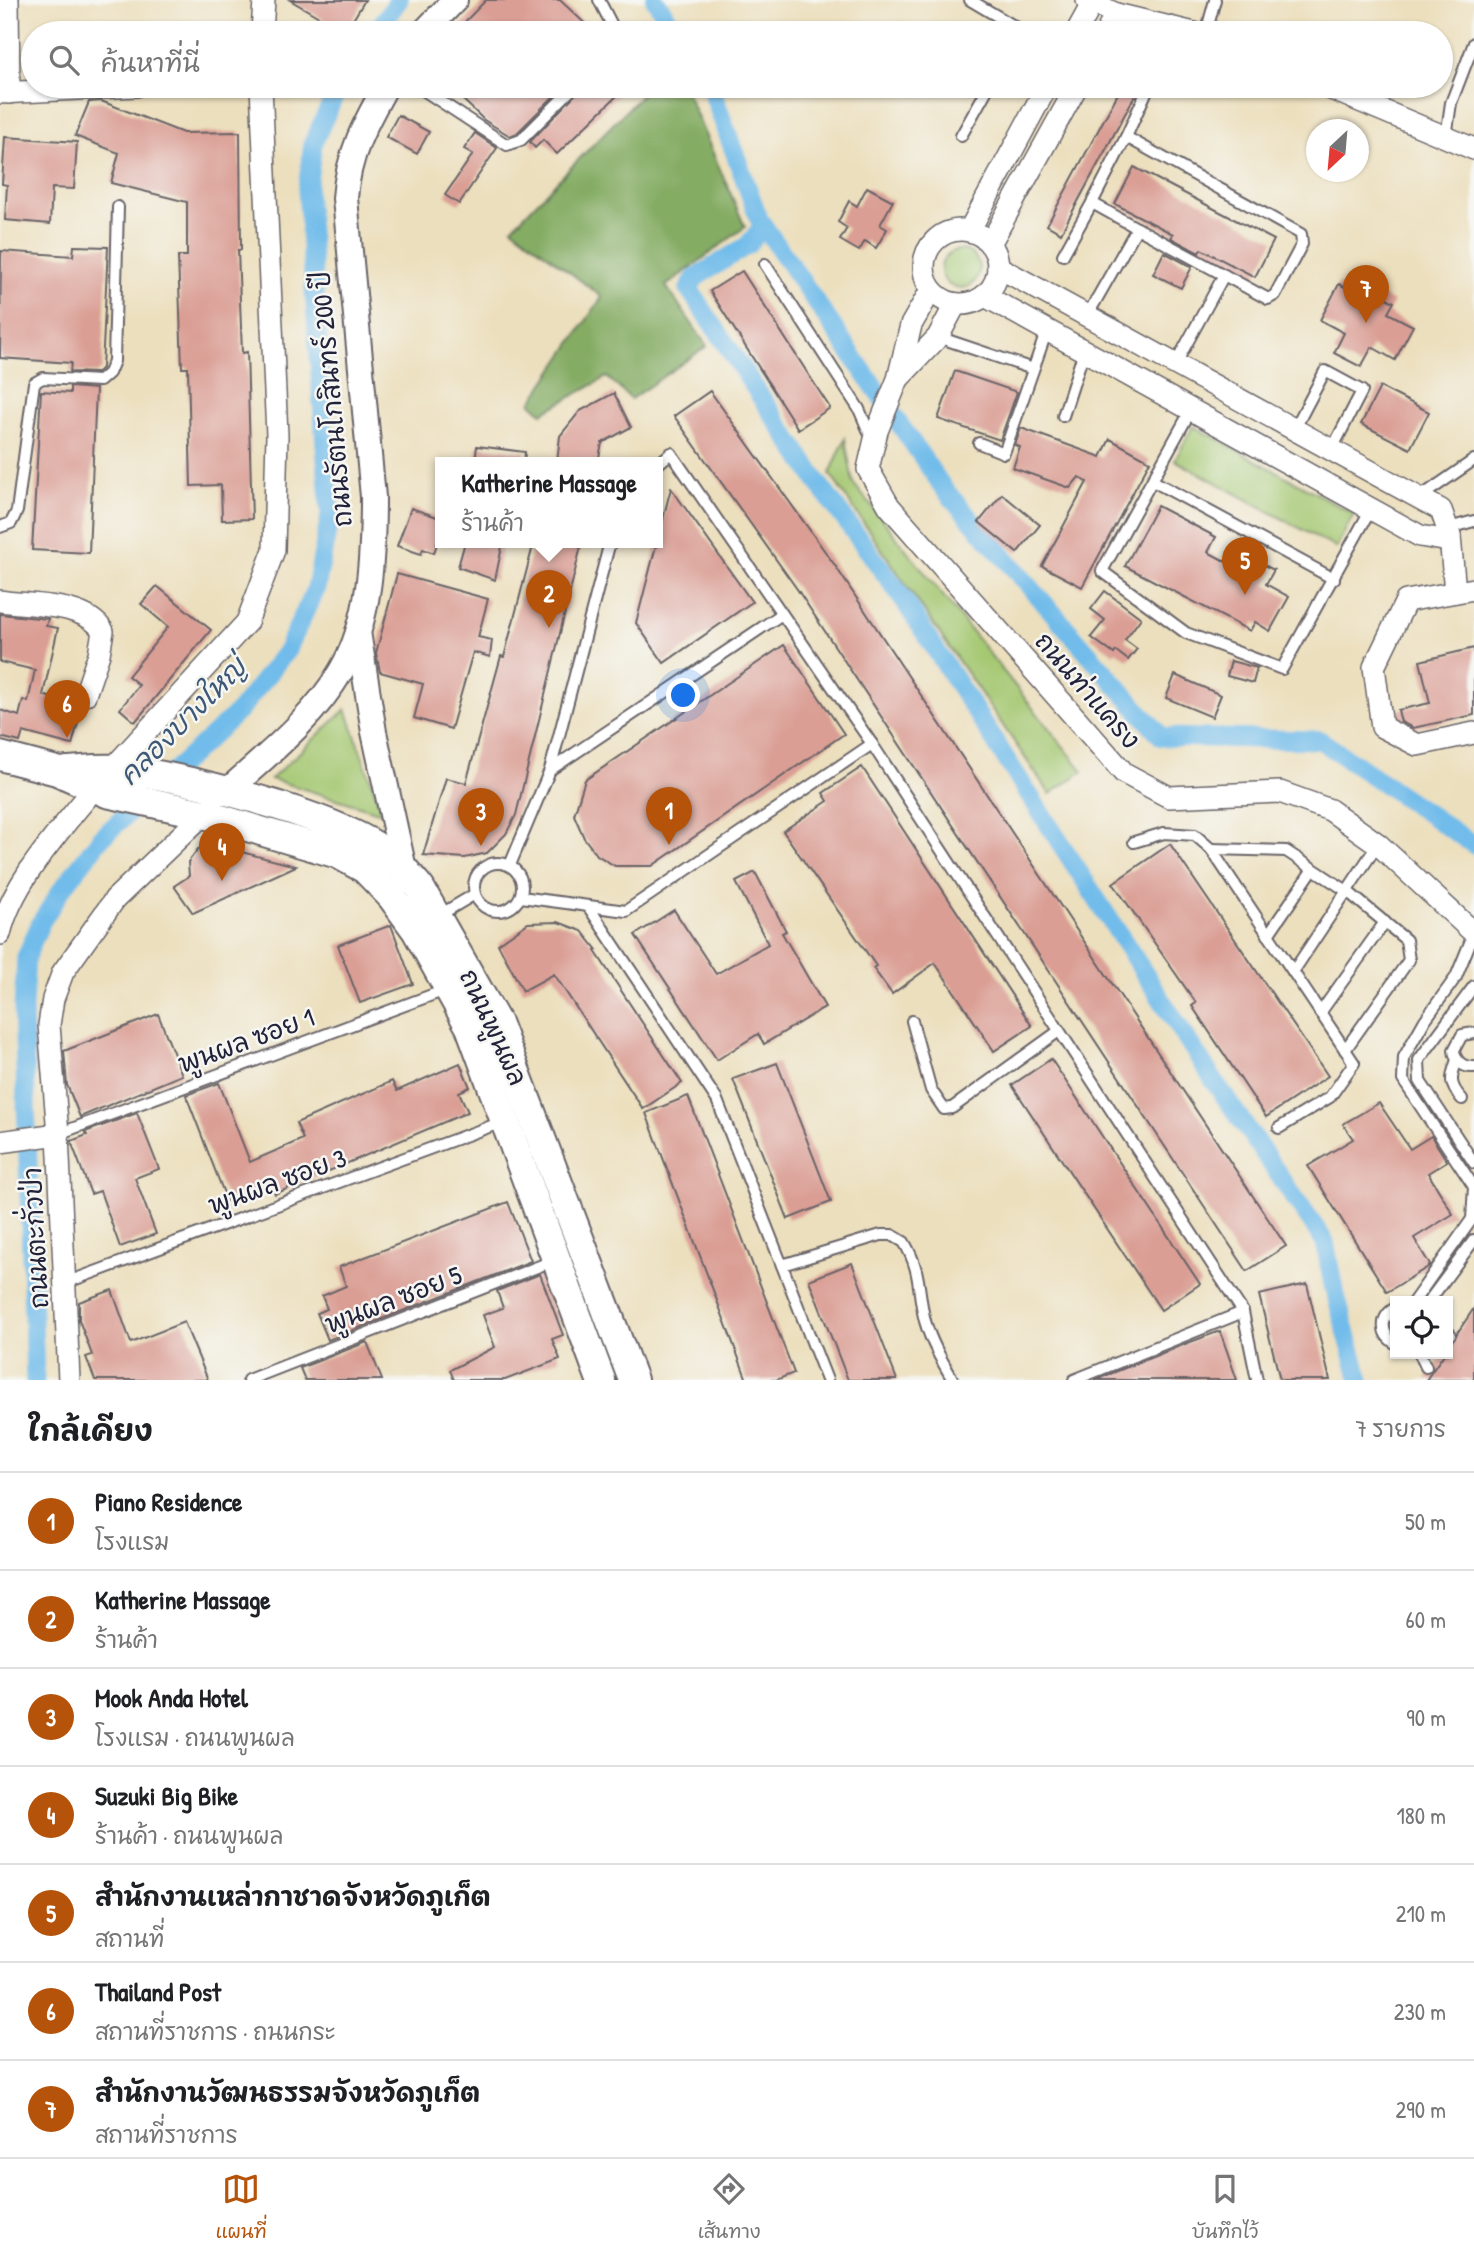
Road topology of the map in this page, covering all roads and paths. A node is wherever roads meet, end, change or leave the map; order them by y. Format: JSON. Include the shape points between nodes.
{"nodes":[{"id":1,"x":8,"y":0,"type":"edge"},
{"id":2,"x":264,"y":0,"type":"edge"},
{"id":3,"x":455,"y":0,"type":"edge"},
{"id":4,"x":600,"y":0,"type":"edge"},
{"id":5,"x":970,"y":0,"type":"edge"},
{"id":6,"x":1216,"y":0,"type":"edge"},
{"id":7,"x":1089,"y":2,"type":"edge"},
{"id":8,"x":1116,"y":14,"type":"junction"},
{"id":9,"x":263,"y":21,"type":"edge"},
{"id":10,"x":435,"y":21,"type":"edge"},
{"id":11,"x":610,"y":21,"type":"edge"},
{"id":12,"x":1006,"y":21,"type":"edge"},
{"id":13,"x":1081,"y":21,"type":"edge"},
{"id":14,"x":1112,"y":21,"type":"edge"},
{"id":15,"x":1145,"y":21,"type":"edge"},
{"id":16,"x":1210,"y":21,"type":"edge"},
{"id":17,"x":1474,"y":43,"type":"edge"},
{"id":18,"x":5,"y":93,"type":"edge"},
{"id":19,"x":262,"y":98,"type":"edge"},
{"id":20,"x":380,"y":98,"type":"edge"},
{"id":21,"x":435,"y":98,"type":"edge"},
{"id":22,"x":563,"y":98,"type":"edge"},
{"id":23,"x":982,"y":98,"type":"edge"},
{"id":24,"x":1040,"y":98,"type":"edge"},
{"id":25,"x":1070,"y":98,"type":"edge"},
{"id":26,"x":1144,"y":98,"type":"edge"},
{"id":27,"x":1353,"y":98,"type":"edge"},
{"id":28,"x":1453,"y":98,"type":"edge"},
{"id":29,"x":1453,"y":98,"type":"edge"},
{"id":30,"x":961,"y":136,"type":"dead end"},
{"id":31,"x":1126,"y":137,"type":"junction"},
{"id":32,"x":1446,"y":137,"type":"junction"},
{"id":33,"x":1474,"y":149,"type":"edge"},
{"id":34,"x":1092,"y":203,"type":"junction"},
{"id":35,"x":118,"y":207,"type":"dead end"},
{"id":36,"x":1137,"y":228,"type":"junction"},
{"id":37,"x":968,"y":231,"type":"junction"},
{"id":38,"x":990,"y":244,"type":"junction"},
{"id":39,"x":1063,"y":255,"type":"dead end"},
{"id":40,"x":765,"y":264,"type":"dead end"},
{"id":41,"x":998,"y":267,"type":"junction"},
{"id":42,"x":1224,"y":275,"type":"junction"},
{"id":43,"x":931,"y":290,"type":"junction"},
{"id":44,"x":985,"y":296,"type":"junction"},
{"id":45,"x":956,"y":305,"type":"junction"},
{"id":46,"x":1087,"y":316,"type":"junction"},
{"id":47,"x":1047,"y":330,"type":"junction"},
{"id":48,"x":938,"y":337,"type":"junction"},
{"id":49,"x":1134,"y":342,"type":"junction"},
{"id":50,"x":1084,"y":351,"type":"junction"},
{"id":51,"x":1175,"y":365,"type":"junction"},
{"id":52,"x":1033,"y":369,"type":"junction"},
{"id":53,"x":1121,"y":371,"type":"junction"},
{"id":54,"x":898,"y":379,"type":"junction"},
{"id":55,"x":1254,"y":409,"type":"junction"},
{"id":56,"x":1191,"y":410,"type":"junction"},
{"id":57,"x":1063,"y":416,"type":"dead end"},
{"id":58,"x":1294,"y":430,"type":"junction"},
{"id":59,"x":1239,"y":436,"type":"junction"},
{"id":60,"x":876,"y":438,"type":"junction"},
{"id":61,"x":979,"y":443,"type":"dead end"},
{"id":62,"x":1331,"y":451,"type":"junction"},
{"id":63,"x":663,"y":459,"type":"edge"},
{"id":64,"x":1474,"y":460,"type":"edge"},
{"id":65,"x":1377,"y":476,"type":"junction"},
{"id":66,"x":1153,"y":481,"type":"junction"},
{"id":67,"x":1419,"y":498,"type":"junction"},
{"id":68,"x":1366,"y":506,"type":"junction"},
{"id":69,"x":1474,"y":521,"type":"edge"},
{"id":70,"x":0,"y":527,"type":"edge"},
{"id":71,"x":1449,"y":532,"type":"junction"},
{"id":72,"x":608,"y":548,"type":"edge"},
{"id":73,"x":1334,"y":579,"type":"junction"},
{"id":74,"x":1464,"y":591,"type":"edge"},
{"id":75,"x":0,"y":601,"type":"edge"},
{"id":76,"x":782,"y":614,"type":"junction"},
{"id":77,"x":357,"y":628,"type":"junction"},
{"id":78,"x":85,"y":695,"type":"dead end"},
{"id":79,"x":1474,"y":733,"type":"edge"},
{"id":80,"x":872,"y":744,"type":"junction"},
{"id":81,"x":0,"y":755,"type":"edge"},
{"id":82,"x":551,"y":769,"type":"junction"},
{"id":83,"x":110,"y":780,"type":"junction"},
{"id":84,"x":213,"y":789,"type":"junction"},
{"id":85,"x":204,"y":814,"type":"junction"},
{"id":86,"x":1134,"y":842,"type":"dead end"},
{"id":87,"x":1378,"y":844,"type":"junction"},
{"id":88,"x":1211,"y":849,"type":"junction"},
{"id":89,"x":510,"y":865,"type":"junction"},
{"id":90,"x":404,"y":869,"type":"junction"},
{"id":91,"x":1313,"y":869,"type":"junction"},
{"id":92,"x":1347,"y":891,"type":"junction"},
{"id":93,"x":475,"y":894,"type":"junction"},
{"id":94,"x":521,"y":897,"type":"junction"},
{"id":95,"x":588,"y":906,"type":"junction"},
{"id":96,"x":437,"y":917,"type":"junction"},
{"id":97,"x":1385,"y":922,"type":"junction"},
{"id":98,"x":1474,"y":933,"type":"edge"},
{"id":99,"x":0,"y":934,"type":"edge"},
{"id":100,"x":1268,"y":935,"type":"junction"},
{"id":101,"x":1293,"y":972,"type":"junction"},
{"id":102,"x":1474,"y":985,"type":"edge"},
{"id":103,"x":451,"y":988,"type":"junction"},
{"id":104,"x":1320,"y":1013,"type":"junction"},
{"id":105,"x":1425,"y":1020,"type":"junction"},
{"id":106,"x":912,"y":1021,"type":"dead end"},
{"id":107,"x":1059,"y":1031,"type":"junction"},
{"id":108,"x":1439,"y":1031,"type":"junction"},
{"id":109,"x":1474,"y":1033,"type":"edge"},
{"id":110,"x":1456,"y":1041,"type":"junction"},
{"id":111,"x":1345,"y":1050,"type":"junction"},
{"id":112,"x":1457,"y":1060,"type":"junction"},
{"id":113,"x":1474,"y":1067,"type":"edge"},
{"id":114,"x":1462,"y":1099,"type":"dead end"},
{"id":115,"x":505,"y":1121,"type":"junction"},
{"id":116,"x":1279,"y":1128,"type":"dead end"},
{"id":117,"x":58,"y":1134,"type":"junction"},
{"id":118,"x":0,"y":1142,"type":"edge"},
{"id":119,"x":1474,"y":1163,"type":"edge"},
{"id":120,"x":1474,"y":1241,"type":"edge"},
{"id":121,"x":555,"y":1260,"type":"junction"},
{"id":122,"x":782,"y":1265,"type":"junction"},
{"id":123,"x":65,"y":1283,"type":"junction"},
{"id":124,"x":1418,"y":1296,"type":"edge"},
{"id":125,"x":1433,"y":1296,"type":"edge"},
{"id":126,"x":1243,"y":1312,"type":"junction"},
{"id":127,"x":1390,"y":1312,"type":"edge"},
{"id":128,"x":1390,"y":1339,"type":"edge"},
{"id":129,"x":1422,"y":1359,"type":"edge"},
{"id":130,"x":1426,"y":1367,"type":"dead end"},
{"id":131,"x":69,"y":1380,"type":"edge"},
{"id":132,"x":248,"y":1380,"type":"edge"},
{"id":133,"x":601,"y":1380,"type":"edge"},
{"id":134,"x":632,"y":1380,"type":"edge"},
{"id":135,"x":827,"y":1380,"type":"edge"},
{"id":136,"x":953,"y":1380,"type":"edge"},
{"id":137,"x":1074,"y":1380,"type":"edge"},
{"id":138,"x":1258,"y":1380,"type":"edge"}],
"edges":[{"from":1,"to":18,"type":"street"},
{"from":2,"to":9,"type":"street"},
{"from":3,"to":10,"type":"street"},
{"from":4,"to":11,"type":"lane"},
{"from":5,"to":12,"type":"lane"},
{"from":6,"to":16,"type":"lane"},
{"from":7,"to":8,"type":"street"},
{"from":7,"to":13,"type":"street"},
{"from":8,"to":14,"type":"street"},
{"from":8,"to":15,"type":"street"},
{"from":17,"to":29,"type":"lane"},
{"from":19,"to":83,"type":"street","via":[[277,435],[274,550],[247,622]]},
{"from":20,"to":77,"type":"street","name":"ถนนรัตนโกสินทร์ 200 ปี","via":[[347,168],[345,198],[373,497],[370,571]]},
{"from":21,"to":22,"type":"lane","via":[[507,145],[521,140]]},
{"from":23,"to":30,"type":"lane"},
{"from":24,"to":37,"type":"street"},
{"from":25,"to":38,"type":"street"},
{"from":26,"to":31,"type":"lane"},
{"from":27,"to":32,"type":"street"},
{"from":28,"to":32,"type":"lane"},
{"from":31,"to":34,"type":"lane"},
{"from":31,"to":42,"type":"lane","via":[[1301,234],[1302,244],[1275,295],[1268,299]]},
{"from":32,"to":33,"type":"street"},
{"from":34,"to":36,"type":"lane"},
{"from":34,"to":39,"type":"lane"},
{"from":35,"to":70,"type":"lane","via":[[114,361],[100,381],[43,378],[34,383],[17,512],[10,523]]},
{"from":36,"to":42,"type":"lane"},
{"from":36,"to":46,"type":"lane"},
{"from":37,"to":38,"type":"street"},
{"from":37,"to":43,"type":"street","via":[[956,230],[932,243],[923,267]]},
{"from":38,"to":41,"type":"street"},
{"from":40,"to":60,"type":"lane"},
{"from":41,"to":44,"type":"street"},
{"from":41,"to":46,"type":"street"},
{"from":42,"to":51,"type":"lane"},
{"from":43,"to":45,"type":"street"},
{"from":43,"to":54,"type":"street","name":"ถนนท่าแครง","via":[[911,325]]},
{"from":44,"to":45,"type":"street"},
{"from":44,"to":47,"type":"street"},
{"from":45,"to":48,"type":"street","name":"ถนนท่าแครง"},
{"from":46,"to":49,"type":"street"},
{"from":47,"to":50,"type":"street"},
{"from":47,"to":52,"type":"lane"},
{"from":48,"to":52,"type":"lane"},
{"from":48,"to":54,"type":"street","name":"ถนนท่าแครง"},
{"from":49,"to":51,"type":"street"},
{"from":49,"to":53,"type":"street"},
{"from":50,"to":53,"type":"street"},
{"from":50,"to":57,"type":"lane"},
{"from":51,"to":55,"type":"street"},
{"from":52,"to":61,"type":"lane","via":[[1004,453]]},
{"from":53,"to":56,"type":"street"},
{"from":54,"to":60,"type":"street","name":"ถนนท่าแครง"},
{"from":55,"to":58,"type":"street"},
{"from":55,"to":59,"type":"street"},
{"from":56,"to":59,"type":"street"},
{"from":56,"to":66,"type":"lane"},
{"from":58,"to":62,"type":"street"},
{"from":58,"to":62,"type":"lane","via":[[1325,371],[1362,391]]},
{"from":59,"to":68,"type":"street"},
{"from":60,"to":87,"type":"street","name":"ถนนท่าแครง","via":[[869,469],[889,506],[1124,774],[1169,797],[1280,792],[1330,810]]},
{"from":62,"to":65,"type":"street"},
{"from":63,"to":76,"type":"lane","via":[[671,453]]},
{"from":64,"to":67,"type":"lane"},
{"from":65,"to":67,"type":"street"},
{"from":65,"to":68,"type":"street"},
{"from":66,"to":73,"type":"lane"},
{"from":66,"to":73,"type":"lane","via":[[1102,571],[1186,633],[1282,669]]},
{"from":67,"to":71,"type":"street","via":[[1441,510]]},
{"from":68,"to":71,"type":"street","via":[[1420,536],[1443,540]]},
{"from":68,"to":73,"type":"lane"},
{"from":69,"to":71,"type":"lane"},
{"from":71,"to":74,"type":"street"},
{"from":72,"to":82,"type":"lane"},
{"from":74,"to":79,"type":"street","via":[[1406,601],[1374,667],[1382,727],[1417,744]]},
{"from":75,"to":78,"type":"street","via":[[75,612],[96,621],[103,631]]},
{"from":76,"to":80,"type":"lane"},
{"from":76,"to":82,"type":"lane"},
{"from":77,"to":84,"type":"street","name":"ถนนรัตนโกสินทร์ 200 ปี","via":[[342,669],[286,739]]},
{"from":77,"to":90,"type":"street"},
{"from":80,"to":95,"type":"lane","via":[[626,911]]},
{"from":80,"to":107,"type":"lane"},
{"from":81,"to":83,"type":"main road"},
{"from":82,"to":89,"type":"lane"},
{"from":83,"to":84,"type":"main road","name":"ถนนพูนผล"},
{"from":83,"to":85,"type":"main road","name":"ถนนพูนผล"},
{"from":83,"to":99,"type":"street","via":[[42,853],[4,917]]},
{"from":84,"to":85,"type":"street","name":"ถนนตะกั่วป่า"},
{"from":84,"to":90,"type":"main road","name":"ถนนพูนผล","via":[[347,831]]},
{"from":85,"to":103,"type":"main road","name":"ถนนพูนผล","via":[[338,854],[365,869],[392,897]]},
{"from":85,"to":117,"type":"street","name":"ถนนตะกั่วป่า","via":[[115,899],[64,972],[49,1025]]},
{"from":86,"to":88,"type":"lane","via":[[1164,833],[1195,835]]},
{"from":87,"to":92,"type":"lane"},
{"from":87,"to":98,"type":"street","name":"ถนนท่าแครง"},
{"from":88,"to":91,"type":"lane","via":[[1286,851]]},
{"from":88,"to":100,"type":"lane"},
{"from":89,"to":93,"type":"lane","via":[[480,872],[475,877]]},
{"from":89,"to":94,"type":"lane","via":[[522,880]]},
{"from":90,"to":96,"type":"main road","name":"ถนนพูนผล"},
{"from":91,"to":92,"type":"lane"},
{"from":91,"to":100,"type":"lane"},
{"from":92,"to":97,"type":"lane"},
{"from":92,"to":101,"type":"lane"},
{"from":93,"to":94,"type":"lane","via":[[486,909],[494,911]]},
{"from":93,"to":96,"type":"lane"},
{"from":94,"to":95,"type":"lane"},
{"from":95,"to":122,"type":"lane","via":[[717,1100]]},
{"from":96,"to":134,"type":"main road","name":"ถนนพูนผล","via":[[498,1025]]},
{"from":97,"to":104,"type":"lane"},
{"from":97,"to":111,"type":"lane","via":[[1406,940],[1409,960]]},
{"from":98,"to":105,"type":"lane","via":[[1456,978]]},
{"from":100,"to":101,"type":"lane"},
{"from":101,"to":104,"type":"lane"},
{"from":102,"to":108,"type":"lane"},
{"from":103,"to":115,"type":"main road","name":"ถนนพูนผล"},
{"from":103,"to":117,"type":"lane","name":"พูนผล ซอย 1"},
{"from":104,"to":111,"type":"lane"},
{"from":105,"to":108,"type":"lane"},
{"from":105,"to":124,"type":"lane","via":[[1404,1058],[1403,1080],[1474,1187],[1472,1219]]},
{"from":106,"to":107,"type":"lane","via":[[932,1090],[944,1109],[952,1108]]},
{"from":107,"to":126,"type":"lane"},
{"from":108,"to":110,"type":"lane"},
{"from":108,"to":119,"type":"lane","via":[[1419,1060],[1420,1081]]},
{"from":109,"to":110,"type":"lane"},
{"from":110,"to":112,"type":"lane"},
{"from":111,"to":116,"type":"lane","via":[[1354,1063],[1330,1097]]},
{"from":112,"to":113,"type":"lane"},
{"from":112,"to":114,"type":"lane","via":[[1450,1078]]},
{"from":115,"to":121,"type":"main road","name":"ถนนพูนผล"},
{"from":115,"to":123,"type":"lane","name":"พูนผล ซอย 3"},
{"from":117,"to":118,"type":"street"},
{"from":117,"to":123,"type":"street","name":"ถนนตะกั่วป่า"},
{"from":120,"to":125,"type":"lane"},
{"from":121,"to":132,"type":"lane","name":"พูนผล ซอย 5"},
{"from":121,"to":133,"type":"main road","name":"ถนนพูนผล"},
{"from":122,"to":135,"type":"lane"},
{"from":122,"to":136,"type":"lane","via":[[881,1235],[904,1242],[920,1279],[934,1348]]},
{"from":123,"to":131,"type":"street","name":"ถนนตะกั่วป่า"},
{"from":126,"to":137,"type":"lane"},
{"from":126,"to":138,"type":"lane"},
{"from":127,"to":128,"type":"lane","via":[[1383,1327]]},
{"from":129,"to":130,"type":"lane"}]}
